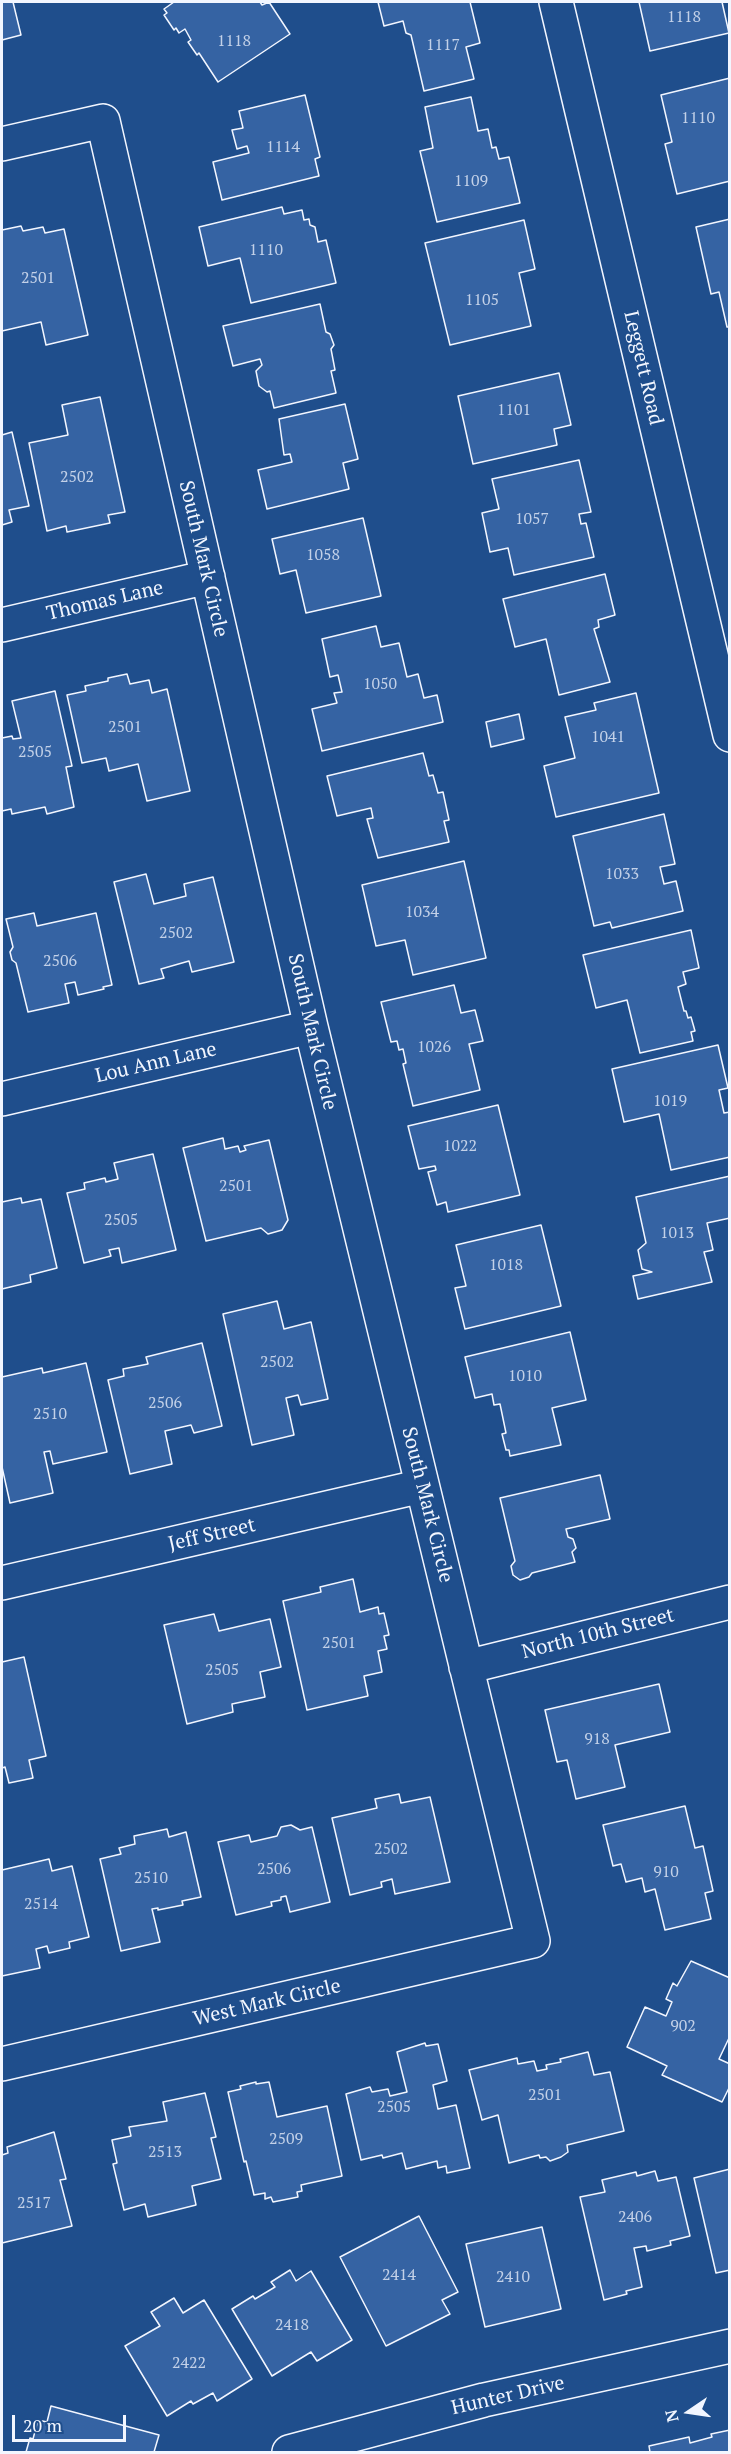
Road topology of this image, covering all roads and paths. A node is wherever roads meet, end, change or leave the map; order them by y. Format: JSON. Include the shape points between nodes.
{"nodes":[{"id":1,"x":556,"y":2,"type":"edge"},
{"id":2,"x":2,"y":144,"type":"edge"},
{"id":3,"x":208,"y":577,"type":"junction"},
{"id":4,"x":2,"y":625,"type":"edge"},
{"id":5,"x":729,"y":735,"type":"edge"},
{"id":6,"x":310,"y":1026,"type":"junction"},
{"id":7,"x":2,"y":1099,"type":"edge"},
{"id":8,"x":422,"y":1486,"type":"junction"},
{"id":9,"x":2,"y":1583,"type":"edge"},
{"id":10,"x":729,"y":1602,"type":"edge"},
{"id":11,"x":466,"y":1667,"type":"junction"},
{"id":12,"x":533,"y":1941,"type":"joint"},
{"id":13,"x":2,"y":2064,"type":"edge"},
{"id":14,"x":729,"y":2346,"type":"edge"},
{"id":15,"x":288,"y":2452,"type":"edge"}],
"edges":[{"from":1,"to":5,"type":"street","name":"Leggett Road"},
{"from":2,"to":3,"type":"street","name":"South Mark Circle","via":[[103,121]]},
{"from":3,"to":4,"type":"street","name":"Thomas Lane"},
{"from":3,"to":6,"type":"street","name":"South Mark Circle"},
{"from":6,"to":7,"type":"street","name":"Lou Ann Lane"},
{"from":6,"to":8,"type":"street","name":"South Mark Circle"},
{"from":8,"to":9,"type":"street","name":"Jeff Street"},
{"from":8,"to":11,"type":"street","name":"South Mark Circle"},
{"from":10,"to":11,"type":"street","name":"North 10th Street"},
{"from":11,"to":12,"type":"street","name":"South Mark Circle"},
{"from":12,"to":13,"type":"street","name":"West Mark Circle"},
{"from":14,"to":15,"type":"street","name":"Hunter Drive","via":[[484,2400]]}]}
